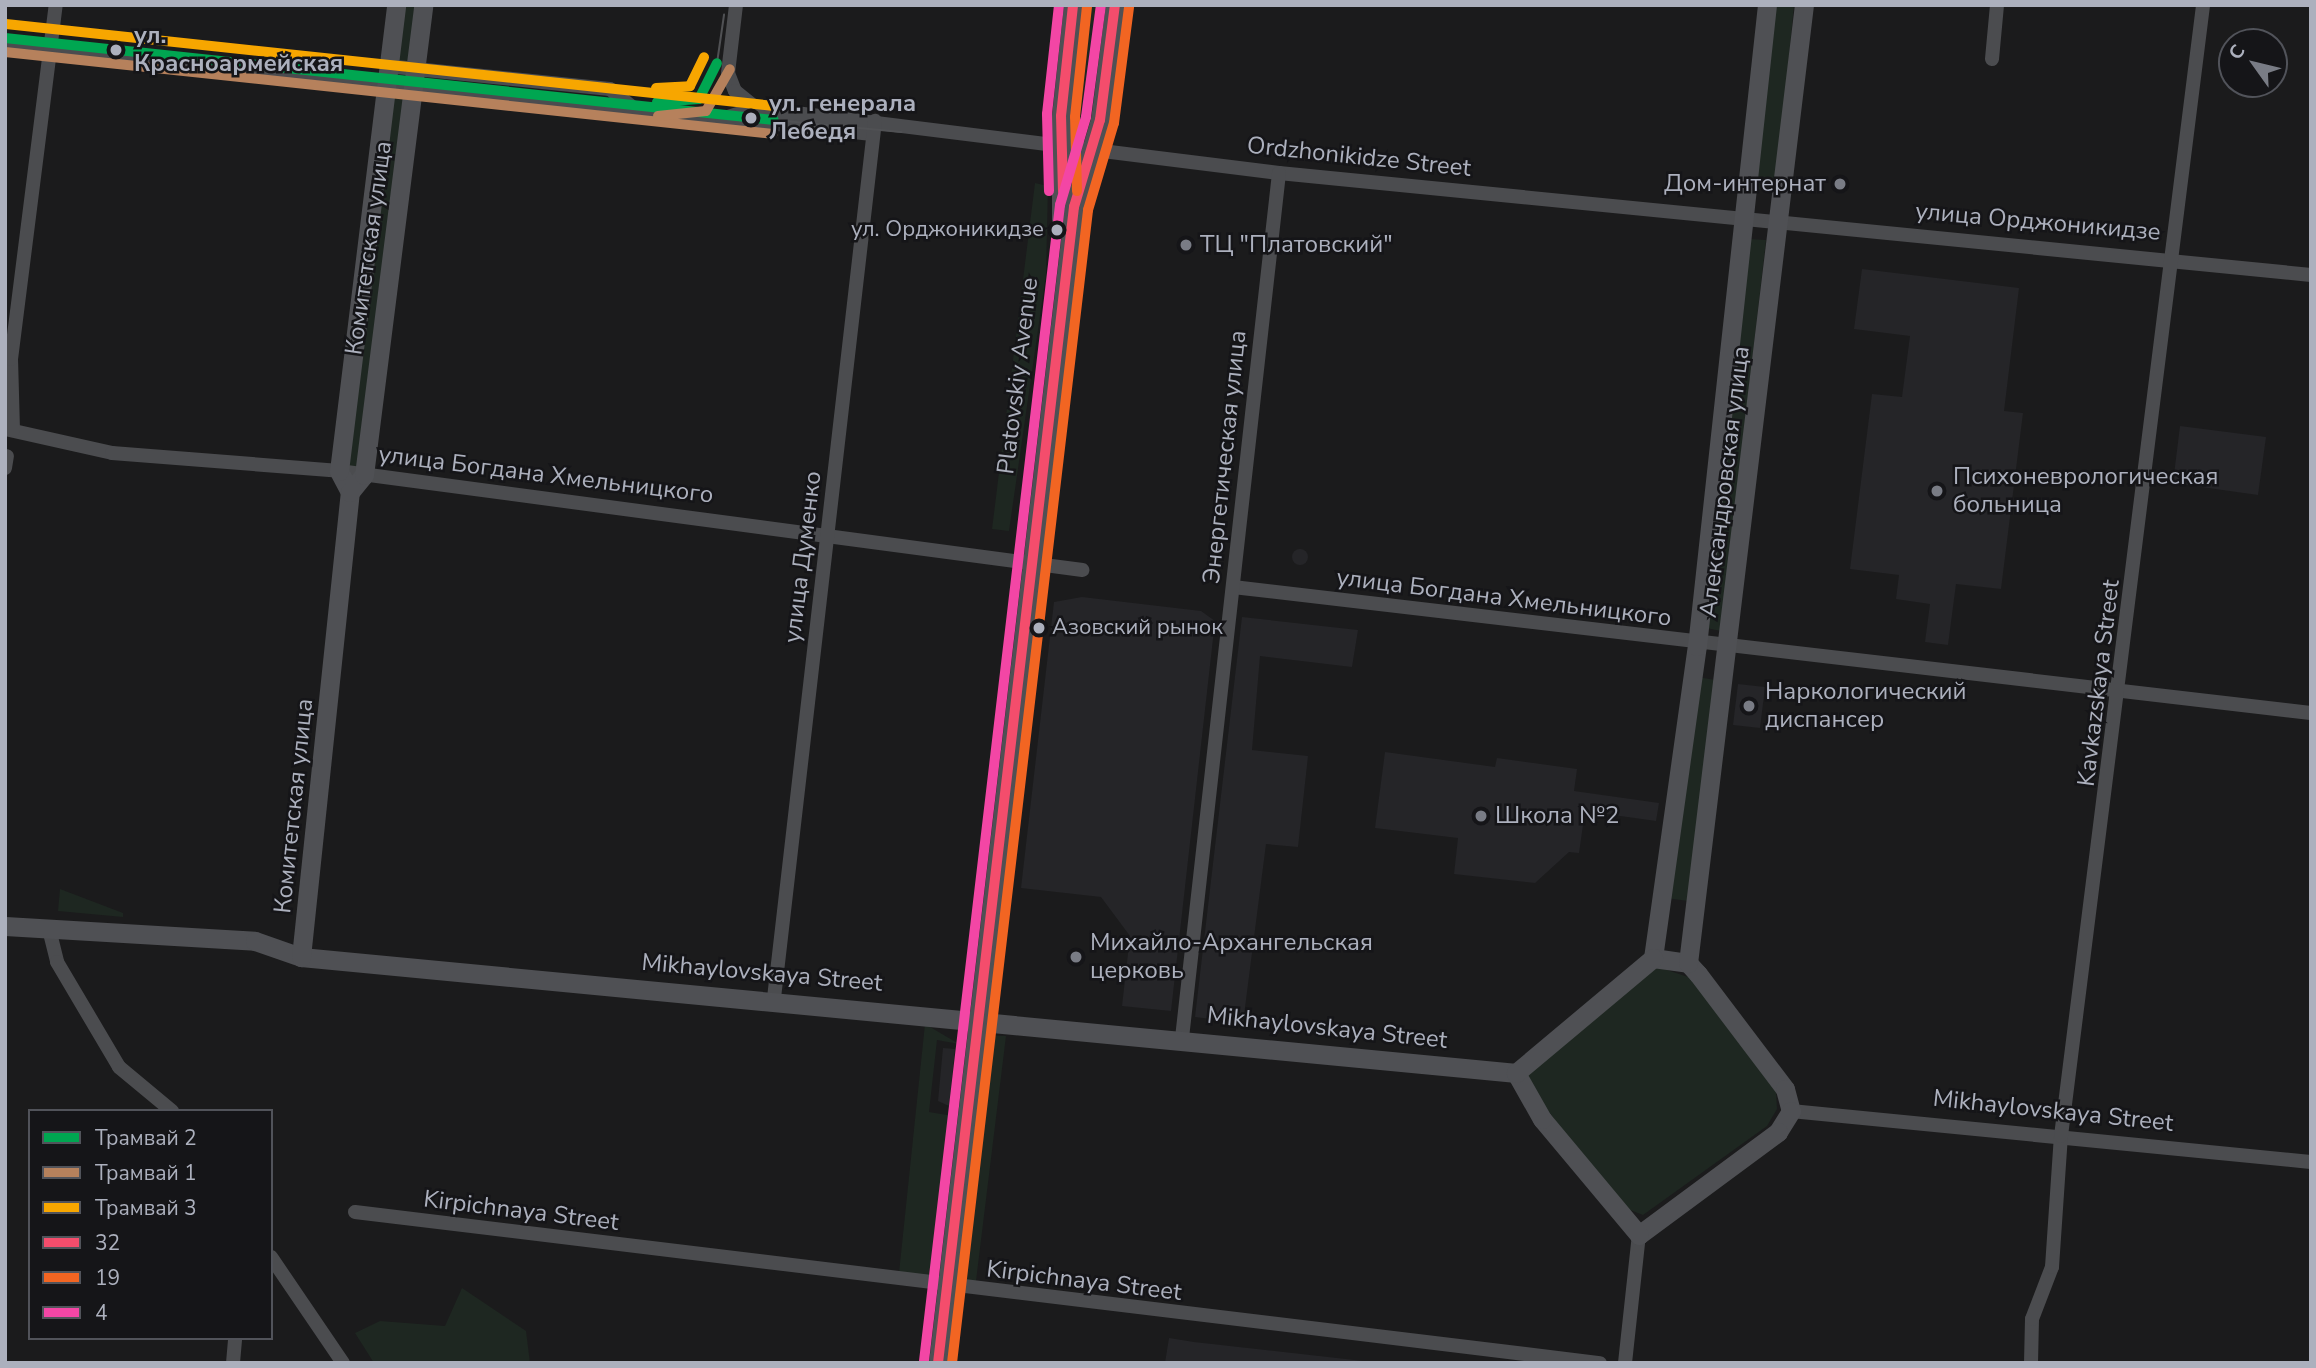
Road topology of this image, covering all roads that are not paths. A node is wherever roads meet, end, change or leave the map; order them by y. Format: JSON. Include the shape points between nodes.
{"nodes":[{"id":1,"x":56,"y":5,"type":"edge"},
{"id":2,"x":396,"y":5,"type":"edge"},
{"id":3,"x":423,"y":5,"type":"edge"},
{"id":4,"x":736,"y":5,"type":"edge"},
{"id":5,"x":1073,"y":5,"type":"edge"},
{"id":6,"x":1115,"y":5,"type":"edge"},
{"id":7,"x":1767,"y":5,"type":"edge"},
{"id":8,"x":1804,"y":5,"type":"edge"},
{"id":9,"x":1997,"y":5,"type":"edge"},
{"id":10,"x":2203,"y":5,"type":"edge"},
{"id":11,"x":5,"y":42,"type":"edge"},
{"id":12,"x":52,"y":47,"type":"junction"},
{"id":13,"x":1992,"y":59,"type":"dead end"},
{"id":14,"x":386,"y":75,"type":"junction"},
{"id":15,"x":416,"y":77,"type":"junction"},
{"id":16,"x":756,"y":107,"type":"junction"},
{"id":17,"x":722,"y":119,"type":"junction"},
{"id":18,"x":873,"y":127,"type":"junction"},
{"id":19,"x":1063,"y":146,"type":"junction"},
{"id":20,"x":1090,"y":149,"type":"junction"},
{"id":21,"x":1279,"y":173,"type":"junction"},
{"id":22,"x":1744,"y":217,"type":"junction"},
{"id":23,"x":1781,"y":222,"type":"junction"},
{"id":24,"x":2174,"y":257,"type":"junction"},
{"id":25,"x":2311,"y":275,"type":"edge"},
{"id":26,"x":9,"y":430,"type":"edge"},
{"id":27,"x":339,"y":471,"type":"junction"},
{"id":28,"x":364,"y":475,"type":"junction"},
{"id":29,"x":350,"y":492,"type":"junction"},
{"id":30,"x":829,"y":535,"type":"junction"},
{"id":31,"x":1028,"y":564,"type":"junction"},
{"id":32,"x":1082,"y":570,"type":"dead end"},
{"id":33,"x":1233,"y":587,"type":"junction"},
{"id":34,"x":1697,"y":646,"type":"junction"},
{"id":35,"x":1729,"y":649,"type":"junction"},
{"id":36,"x":2122,"y":690,"type":"junction"},
{"id":37,"x":2311,"y":713,"type":"edge"},
{"id":38,"x":5,"y":926,"type":"edge"},
{"id":39,"x":50,"y":933,"type":"junction"},
{"id":40,"x":302,"y":957,"type":"junction"},
{"id":41,"x":1653,"y":958,"type":"junction"},
{"id":42,"x":1688,"y":963,"type":"junction"},
{"id":43,"x":774,"y":998,"type":"junction"},
{"id":44,"x":976,"y":1018,"type":"junction"},
{"id":45,"x":1182,"y":1038,"type":"junction"},
{"id":46,"x":1516,"y":1073,"type":"junction"},
{"id":47,"x":170,"y":1109,"type":"edge"},
{"id":48,"x":1791,"y":1111,"type":"junction"},
{"id":49,"x":2061,"y":1136,"type":"junction"},
{"id":50,"x":2311,"y":1162,"type":"edge"},
{"id":51,"x":355,"y":1212,"type":"dead end"},
{"id":52,"x":1639,"y":1236,"type":"junction"},
{"id":53,"x":273,"y":1260,"type":"edge"},
{"id":54,"x":947,"y":1288,"type":"junction"},
{"id":55,"x":235,"y":1340,"type":"edge"},
{"id":56,"x":233,"y":1363,"type":"edge"},
{"id":57,"x":343,"y":1363,"type":"edge"},
{"id":58,"x":938,"y":1363,"type":"edge"},
{"id":59,"x":1600,"y":1363,"type":"edge"},
{"id":60,"x":1625,"y":1363,"type":"edge"},
{"id":61,"x":2031,"y":1363,"type":"edge"}],
"edges":[{"from":1,"to":12,"type":"street"},
{"from":2,"to":14,"type":"street","name":"Комитетская улица"},
{"from":3,"to":15,"type":"street","name":"Комитетская улица"},
{"from":4,"to":16,"type":"street","via":[[728,73],[735,91]]},
{"from":5,"to":19,"type":"street","name":"Platovskiy Avenue"},
{"from":6,"to":20,"type":"street","name":"Platovskiy Avenue","via":[[1100,120]]},
{"from":7,"to":22,"type":"street","name":"Александровская улица"},
{"from":8,"to":23,"type":"street","name":"Александровская улица"},
{"from":9,"to":13,"type":"street"},
{"from":10,"to":24,"type":"street","name":"Kavkazskaya Street"},
{"from":11,"to":12,"type":"street"},
{"from":12,"to":14,"type":"street"},
{"from":12,"to":26,"type":"street","via":[[12,359]]},
{"from":14,"to":15,"type":"street"},
{"from":14,"to":27,"type":"street","name":"Комитетская улица"},
{"from":15,"to":17,"type":"street"},
{"from":15,"to":28,"type":"street","name":"Комитетская улица"},
{"from":16,"to":17,"type":"street"},
{"from":16,"to":18,"type":"street"},
{"from":17,"to":18,"type":"street"},
{"from":18,"to":19,"type":"street","name":"Ordzhonikidze Street"},
{"from":18,"to":30,"type":"street","name":"улица Думенко"},
{"from":19,"to":20,"type":"street","name":"Ordzhonikidze Street"},
{"from":19,"to":31,"type":"street","name":"Platovskiy Avenue","via":[[1063,204],[1026,534]]},
{"from":20,"to":21,"type":"street","name":"Ordzhonikidze Street"},
{"from":20,"to":31,"type":"street","name":"Platovskiy Avenue","via":[[1074,207]]},
{"from":21,"to":22,"type":"street","name":"Ordzhonikidze Street"},
{"from":21,"to":33,"type":"street","name":"Энергетическая улица"},
{"from":22,"to":23,"type":"street","name":"улица Орджоникидзе"},
{"from":22,"to":34,"type":"street","name":"Александровская улица"},
{"from":23,"to":24,"type":"street","name":"улица Орджоникидзе"},
{"from":23,"to":35,"type":"street","name":"Александровская улица"},
{"from":24,"to":25,"type":"street","name":"улица Орджоникидзе"},
{"from":24,"to":36,"type":"street","name":"Kavkazskaya Street"},
{"from":26,"to":27,"type":"street","name":"улица Богдана Хмельницкого","via":[[112,453]]},
{"from":27,"to":28,"type":"street","name":"улица Богдана Хмельницкого"},
{"from":27,"to":29,"type":"street"},
{"from":28,"to":29,"type":"street"},
{"from":28,"to":30,"type":"street","name":"улица Богдана Хмельницкого"},
{"from":29,"to":40,"type":"street","name":"Комитетская улица"},
{"from":30,"to":31,"type":"street","name":"улица Богдана Хмельницкого"},
{"from":30,"to":43,"type":"street","name":"улица Думенко"},
{"from":31,"to":32,"type":"street","name":"улица Богдана Хмельницкого"},
{"from":31,"to":44,"type":"street"},
{"from":33,"to":34,"type":"street","name":"улица Богдана Хмельницкого"},
{"from":33,"to":45,"type":"street","name":"Энергетическая улица"},
{"from":34,"to":35,"type":"street","name":"улица Богдана Хмельницкого"},
{"from":34,"to":41,"type":"street","name":"Александровская улица"},
{"from":35,"to":36,"type":"street","name":"улица Богдана Хмельницкого"},
{"from":35,"to":42,"type":"street","name":"Александровская улица"},
{"from":36,"to":37,"type":"street","name":"улица Богдана Хмельницкого"},
{"from":36,"to":49,"type":"street","name":"Kavkazskaya Street"},
{"from":38,"to":39,"type":"street","name":"Mikhaylovskaya Street"},
{"from":39,"to":40,"type":"street","name":"Mikhaylovskaya Street","via":[[256,941]]},
{"from":39,"to":47,"type":"street","via":[[57,962],[119,1067]]},
{"from":40,"to":43,"type":"street","name":"Mikhaylovskaya Street"},
{"from":41,"to":42,"type":"street"},
{"from":41,"to":46,"type":"street"},
{"from":42,"to":48,"type":"street","via":[[1785,1089]]},
{"from":43,"to":44,"type":"street","name":"Mikhaylovskaya Street"},
{"from":44,"to":45,"type":"street","name":"Mikhaylovskaya Street"},
{"from":44,"to":54,"type":"street"},
{"from":45,"to":46,"type":"street","name":"Mikhaylovskaya Street"},
{"from":46,"to":52,"type":"street","via":[[1542,1119]]},
{"from":48,"to":49,"type":"street","name":"Mikhaylovskaya Street"},
{"from":48,"to":52,"type":"street","via":[[1778,1132]]},
{"from":49,"to":50,"type":"street","name":"Mikhaylovskaya Street"},
{"from":49,"to":61,"type":"street","name":"Kavkazskaya Street","via":[[2052,1267],[2032,1319]]},
{"from":51,"to":54,"type":"street","name":"Kirpichnaya Street"},
{"from":52,"to":60,"type":"street"},
{"from":53,"to":57,"type":"street"},
{"from":54,"to":58,"type":"street"},
{"from":54,"to":59,"type":"street","name":"Kirpichnaya Street"},
{"from":55,"to":56,"type":"street"}]}
